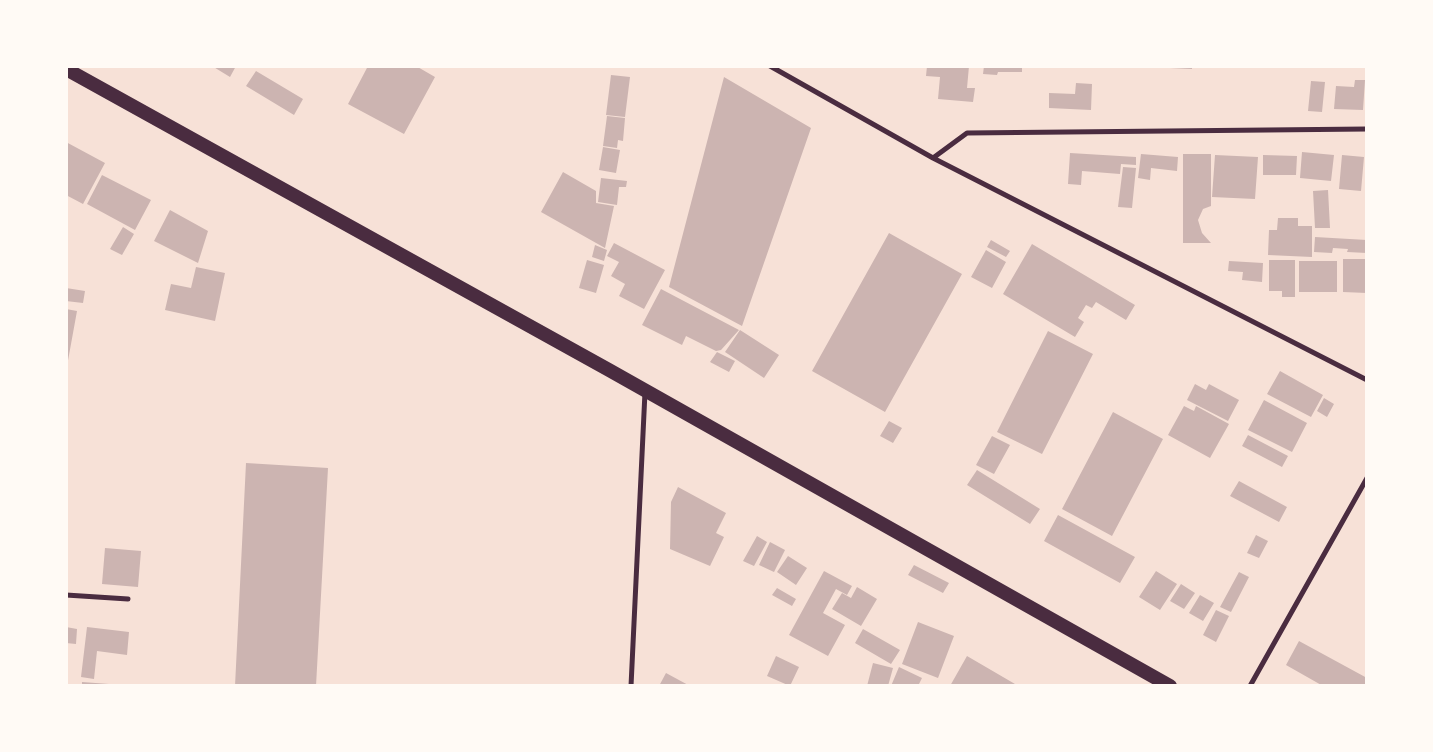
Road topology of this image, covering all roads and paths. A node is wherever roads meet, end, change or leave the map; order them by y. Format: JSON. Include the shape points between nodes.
{"nodes":[{"id":1,"x":770,"y":66,"type":"edge"},
{"id":2,"x":66,"y":69,"type":"edge"},
{"id":3,"x":1367,"y":129,"type":"edge"},
{"id":4,"x":933,"y":158,"type":"junction"},
{"id":5,"x":1367,"y":380,"type":"edge"},
{"id":6,"x":646,"y":391,"type":"junction"},
{"id":7,"x":1367,"y":478,"type":"edge"},
{"id":8,"x":66,"y":595,"type":"edge"},
{"id":9,"x":128,"y":598,"type":"dead end"},
{"id":10,"x":632,"y":686,"type":"edge"},
{"id":11,"x":1170,"y":686,"type":"edge"},
{"id":12,"x":1250,"y":686,"type":"edge"}],
"edges":[{"from":1,"to":4,"type":"street"},
{"from":2,"to":6,"type":"highway"},
{"from":3,"to":4,"type":"street","via":[[967,133]]},
{"from":4,"to":5,"type":"street"},
{"from":6,"to":10,"type":"street"},
{"from":6,"to":11,"type":"highway"},
{"from":7,"to":12,"type":"street"},
{"from":8,"to":9,"type":"street"}]}
